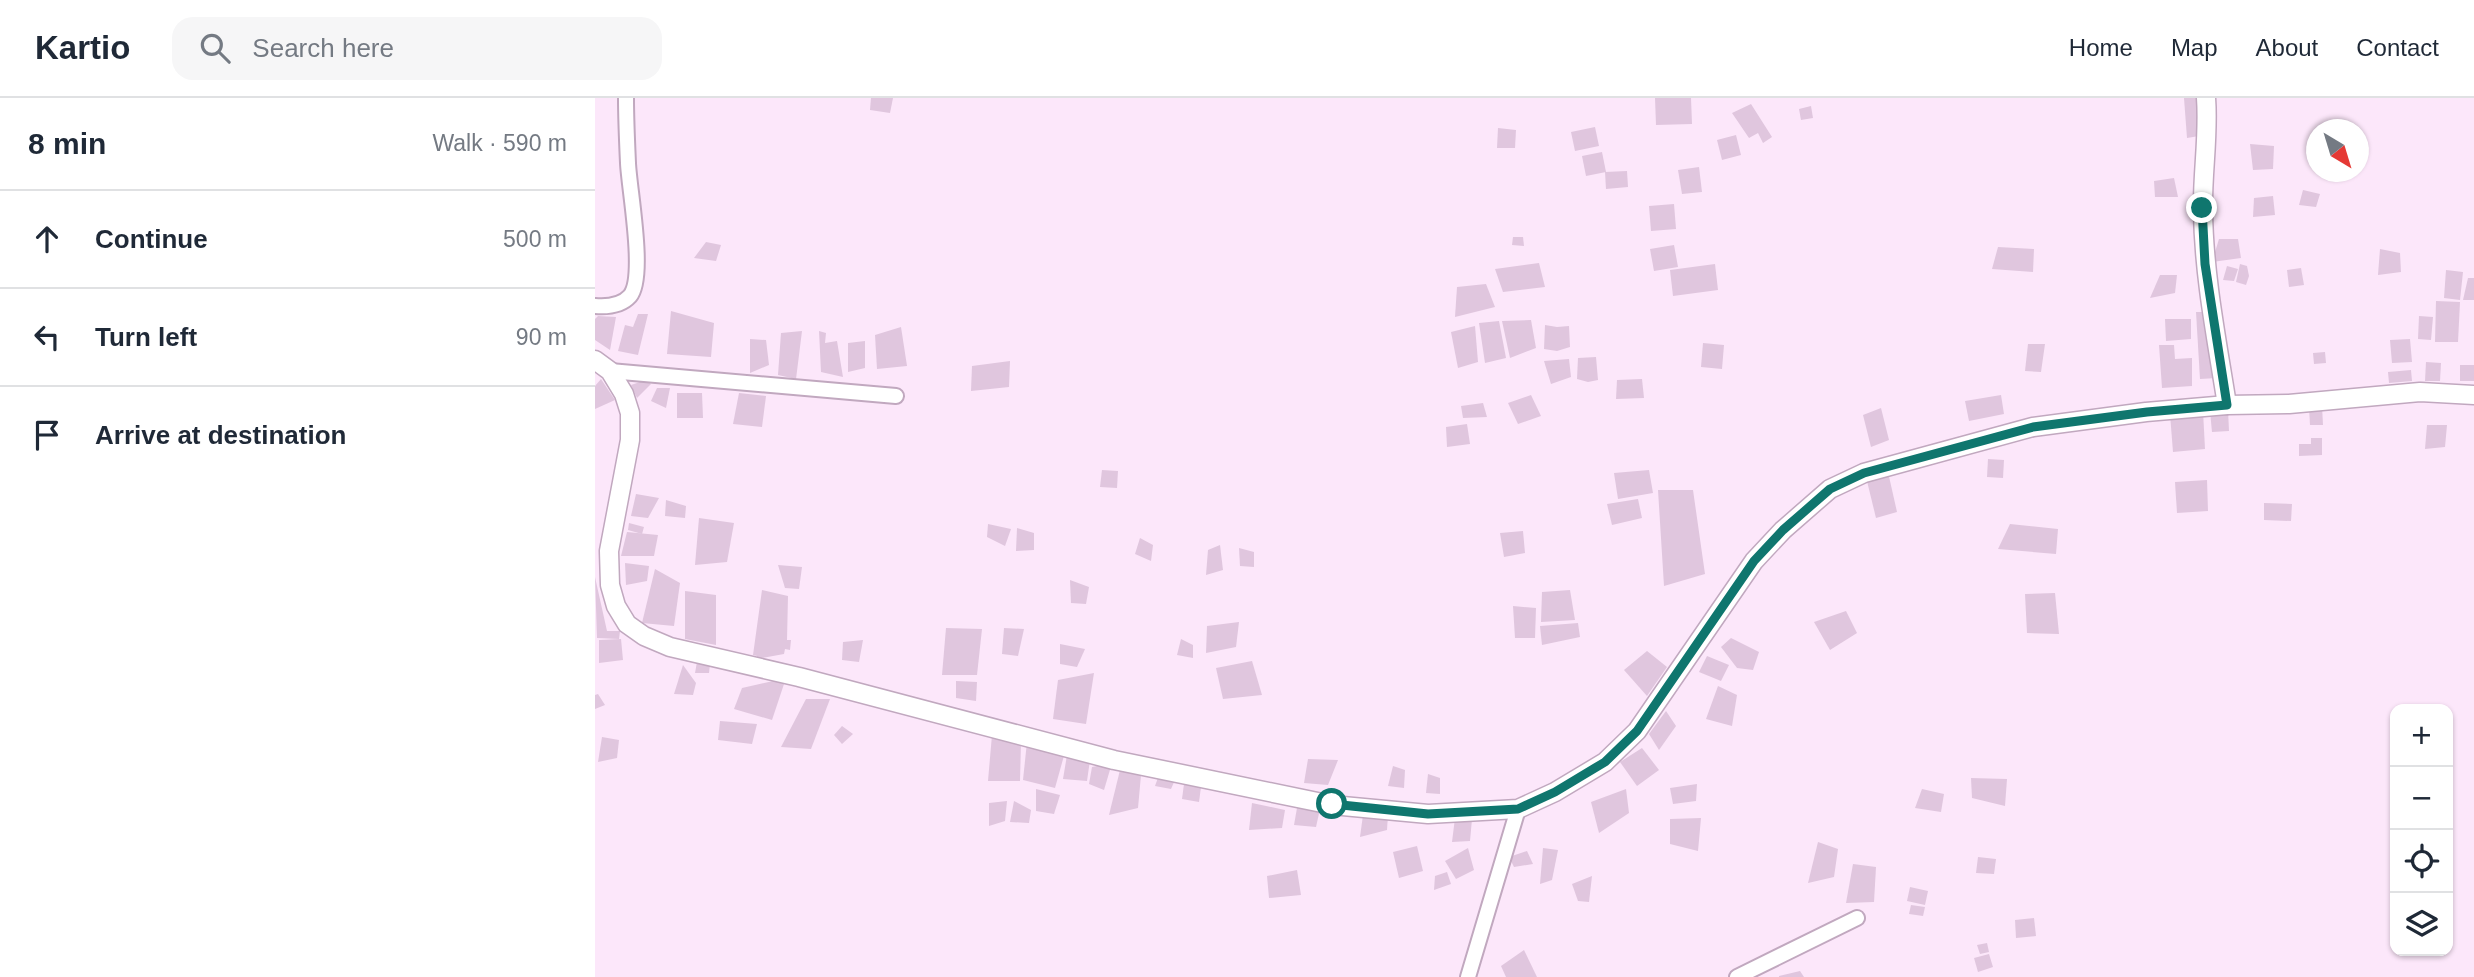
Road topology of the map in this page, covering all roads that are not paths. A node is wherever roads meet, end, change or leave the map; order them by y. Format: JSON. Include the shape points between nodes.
{"nodes":[{"id":1,"x":626,"y":98,"type":"edge"},
{"id":2,"x":2206,"y":98,"type":"edge"},
{"id":3,"x":595,"y":306,"type":"edge"},
{"id":4,"x":595,"y":360,"type":"edge"},
{"id":5,"x":610,"y":371,"type":"junction"},
{"id":6,"x":2474,"y":395,"type":"edge"},
{"id":7,"x":896,"y":396,"type":"dead end"},
{"id":8,"x":2227,"y":405,"type":"junction"},
{"id":9,"x":1518,"y":809,"type":"junction"},
{"id":10,"x":1857,"y":918,"type":"dead end"},
{"id":11,"x":1468,"y":977,"type":"edge"},
{"id":12,"x":1737,"y":977,"type":"edge"}],
"edges":[{"from":1,"to":3,"type":"street","via":[[635,284],[631,295],[620,303]]},
{"from":2,"to":8,"type":"street","via":[[2205,264]]},
{"from":4,"to":5,"type":"street"},
{"from":5,"to":7,"type":"street"},
{"from":5,"to":9,"type":"street","via":[[630,413],[631,440],[609,551],[610,585],[627,624],[644,636],[670,647],[1114,760],[1332,804],[1428,814]]},
{"from":6,"to":8,"type":"street","via":[[2420,392]]},
{"from":8,"to":9,"type":"street","via":[[2033,427],[1864,473],[1830,489],[1754,561],[1637,731],[1605,762]]},
{"from":9,"to":11,"type":"street"},
{"from":10,"to":12,"type":"street"}]}
